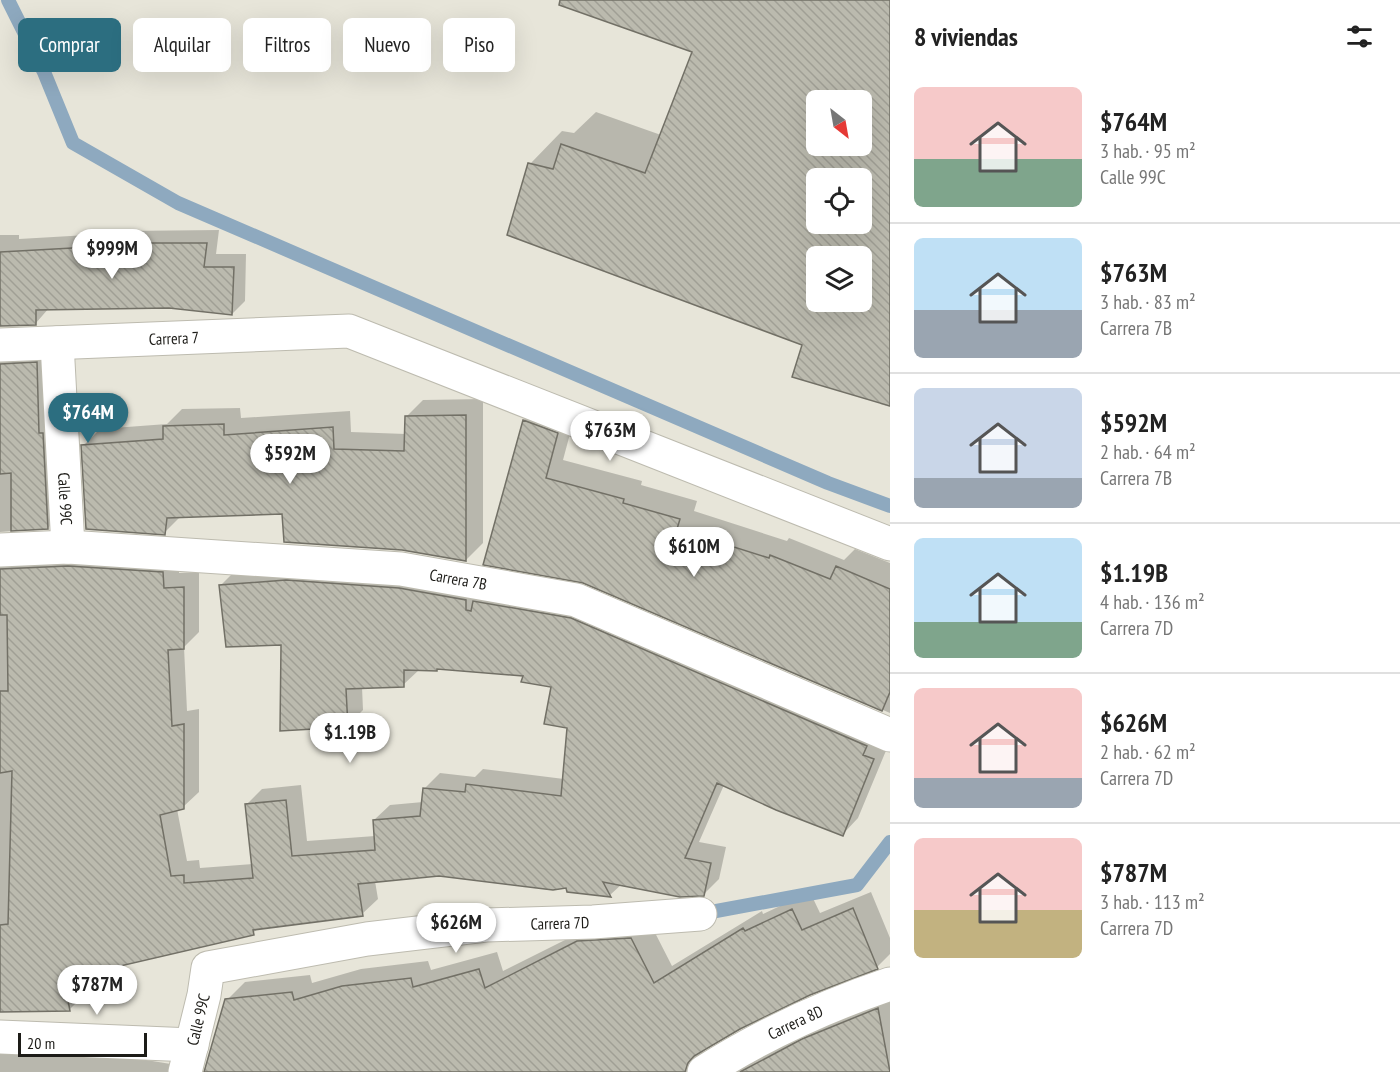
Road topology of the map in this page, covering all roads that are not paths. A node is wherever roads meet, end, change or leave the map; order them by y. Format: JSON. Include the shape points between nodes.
{"nodes":[{"id":1,"x":57,"y":343,"type":"junction"},
{"id":2,"x":0,"y":345,"type":"edge"},
{"id":3,"x":890,"y":544,"type":"edge"},
{"id":4,"x":68,"y":547,"type":"junction"},
{"id":5,"x":0,"y":549,"type":"edge"},
{"id":6,"x":890,"y":735,"type":"edge"},
{"id":7,"x":700,"y":914,"type":"dead end"},
{"id":8,"x":208,"y":968,"type":"joint"},
{"id":9,"x":890,"y":984,"type":"edge"},
{"id":10,"x":0,"y":1037,"type":"edge"},
{"id":11,"x":189,"y":1059,"type":"edge"},
{"id":12,"x":704,"y":1072,"type":"edge"}],
"edges":[{"from":1,"to":2,"type":"street","name":"Carrera 7"},
{"from":1,"to":3,"type":"street","name":"Carrera 7","via":[[349,332]]},
{"from":1,"to":4,"type":"street","name":"Calle 99C"},
{"from":4,"to":5,"type":"street","name":"Carrera 7B"},
{"from":4,"to":6,"type":"street","name":"Carrera 7B","via":[[401,569],[576,600]]},
{"from":7,"to":8,"type":"street","name":"Carrera 7D","via":[[462,928],[367,939]]},
{"from":8,"to":11,"type":"street","name":"Calle 99C"},
{"from":9,"to":12,"type":"street","name":"Carrera 8D","via":[[830,1005]]},
{"from":10,"to":11,"type":"street"}]}
